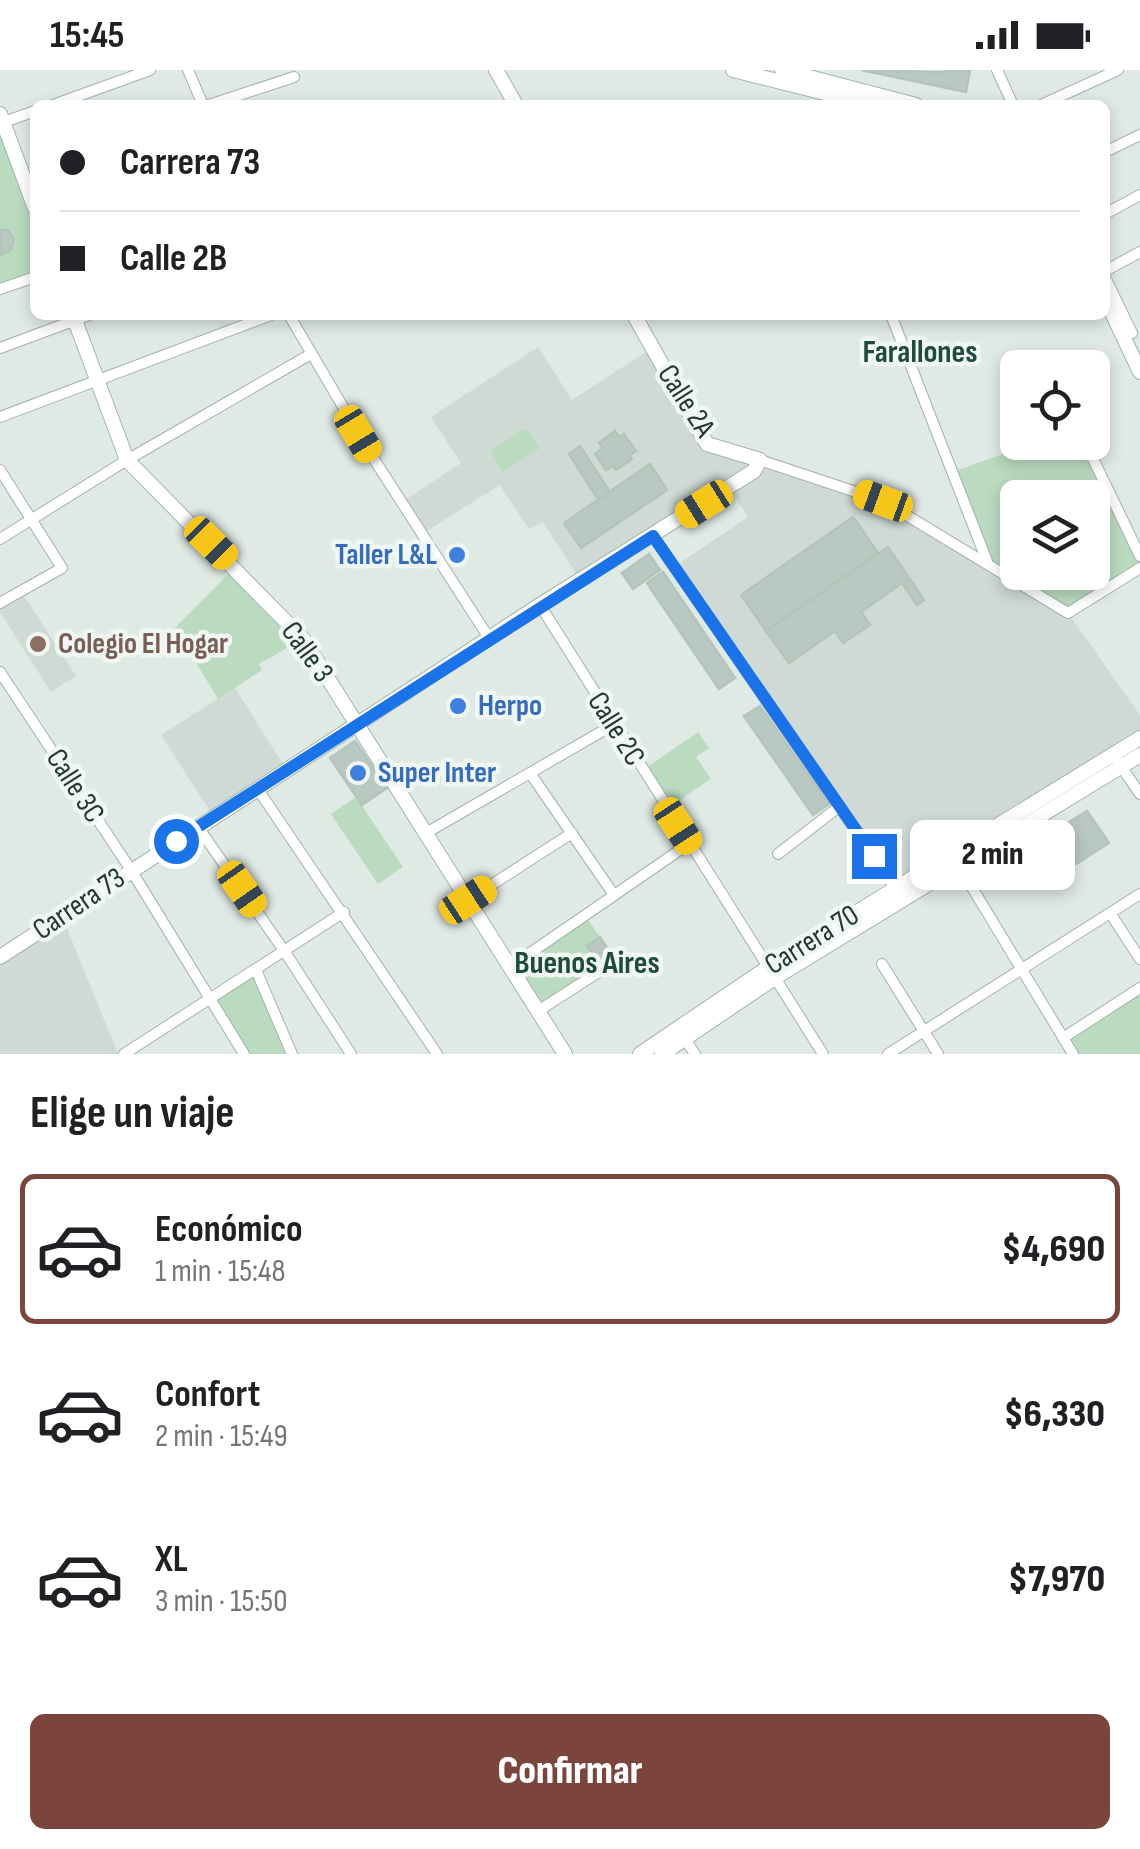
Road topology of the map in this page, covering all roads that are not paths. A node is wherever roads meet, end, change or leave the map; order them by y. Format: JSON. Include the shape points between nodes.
{"nodes":[{"id":1,"x":150,"y":70,"type":"edge"},
{"id":2,"x":188,"y":70,"type":"edge"},
{"id":3,"x":496,"y":70,"type":"edge"},
{"id":4,"x":733,"y":70,"type":"edge"},
{"id":5,"x":782,"y":70,"type":"edge"},
{"id":6,"x":996,"y":70,"type":"edge"},
{"id":7,"x":1118,"y":70,"type":"edge"},
{"id":8,"x":294,"y":77,"type":"dead end"},
{"id":9,"x":67,"y":100,"type":"edge"},
{"id":10,"x":203,"y":100,"type":"edge"},
{"id":11,"x":222,"y":100,"type":"edge"},
{"id":12,"x":513,"y":100,"type":"edge"},
{"id":13,"x":853,"y":100,"type":"edge"},
{"id":14,"x":897,"y":100,"type":"edge"},
{"id":15,"x":1011,"y":100,"type":"edge"},
{"id":16,"x":1051,"y":100,"type":"edge"},
{"id":17,"x":30,"y":112,"type":"edge"},
{"id":18,"x":1,"y":120,"type":"edge"},
{"id":19,"x":1140,"y":136,"type":"edge"},
{"id":20,"x":1110,"y":150,"type":"edge"},
{"id":21,"x":28,"y":170,"type":"edge"},
{"id":22,"x":1140,"y":196,"type":"edge"},
{"id":23,"x":1110,"y":211,"type":"edge"},
{"id":24,"x":1140,"y":252,"type":"edge"},
{"id":25,"x":1110,"y":271,"type":"edge"},
{"id":26,"x":30,"y":279,"type":"edge"},
{"id":27,"x":1110,"y":285,"type":"edge"},
{"id":28,"x":0,"y":289,"type":"edge"},
{"id":29,"x":1110,"y":304,"type":"edge"},
{"id":30,"x":68,"y":320,"type":"edge"},
{"id":31,"x":74,"y":320,"type":"edge"},
{"id":32,"x":258,"y":320,"type":"edge"},
{"id":33,"x":292,"y":320,"type":"edge"},
{"id":34,"x":637,"y":320,"type":"edge"},
{"id":35,"x":893,"y":320,"type":"edge"},
{"id":36,"x":1132,"y":333,"type":"edge"},
{"id":37,"x":0,"y":348,"type":"edge"},
{"id":38,"x":312,"y":354,"type":"junction"},
{"id":39,"x":1140,"y":372,"type":"edge"},
{"id":40,"x":95,"y":382,"type":"junction"},
{"id":41,"x":0,"y":417,"type":"edge"},
{"id":42,"x":127,"y":460,"type":"junction"},
{"id":43,"x":760,"y":460,"type":"junction"},
{"id":44,"x":1094,"y":460,"type":"edge"},
{"id":45,"x":0,"y":470,"type":"edge"},
{"id":46,"x":30,"y":518,"type":"junction"},
{"id":47,"x":653,"y":536,"type":"junction"},
{"id":48,"x":0,"y":539,"type":"edge"},
{"id":49,"x":1140,"y":556,"type":"edge"},
{"id":50,"x":988,"y":562,"type":"junction"},
{"id":51,"x":1140,"y":568,"type":"edge"},
{"id":52,"x":0,"y":603,"type":"edge"},
{"id":53,"x":540,"y":605,"type":"junction"},
{"id":54,"x":489,"y":638,"type":"junction"},
{"id":55,"x":0,"y":672,"type":"edge"},
{"id":56,"x":357,"y":724,"type":"junction"},
{"id":57,"x":613,"y":725,"type":"junction"},
{"id":58,"x":1140,"y":738,"type":"edge"},
{"id":59,"x":1140,"y":755,"type":"edge"},
{"id":60,"x":1118,"y":761,"type":"junction"},
{"id":61,"x":530,"y":773,"type":"junction"},
{"id":62,"x":257,"y":788,"type":"junction"},
{"id":63,"x":1140,"y":794,"type":"edge"},
{"id":64,"x":840,"y":806,"type":"junction"},
{"id":65,"x":198,"y":827,"type":"junction"},
{"id":66,"x":572,"y":833,"type":"junction"},
{"id":67,"x":426,"y":834,"type":"junction"},
{"id":68,"x":690,"y":843,"type":"junction"},
{"id":69,"x":778,"y":854,"type":"dead end"},
{"id":70,"x":959,"y":866,"type":"junction"},
{"id":71,"x":130,"y":870,"type":"junction"},
{"id":72,"x":896,"y":888,"type":"junction"},
{"id":73,"x":1140,"y":894,"type":"edge"},
{"id":74,"x":614,"y":895,"type":"junction"},
{"id":75,"x":468,"y":900,"type":"junction"},
{"id":76,"x":344,"y":912,"type":"junction"},
{"id":77,"x":1110,"y":914,"type":"junction"},
{"id":78,"x":285,"y":952,"type":"junction"},
{"id":79,"x":1138,"y":953,"type":"edge"},
{"id":80,"x":0,"y":956,"type":"edge"},
{"id":81,"x":616,"y":961,"type":"dead end"},
{"id":82,"x":882,"y":964,"type":"dead end"},
{"id":83,"x":510,"y":967,"type":"junction"},
{"id":84,"x":256,"y":970,"type":"junction"},
{"id":85,"x":1021,"y":970,"type":"junction"},
{"id":86,"x":773,"y":972,"type":"junction"},
{"id":87,"x":1140,"y":988,"type":"edge"},
{"id":88,"x":212,"y":999,"type":"junction"},
{"id":89,"x":538,"y":1011,"type":"junction"},
{"id":90,"x":924,"y":1031,"type":"junction"},
{"id":91,"x":685,"y":1038,"type":"junction"},
{"id":92,"x":1063,"y":1038,"type":"junction"},
{"id":93,"x":124,"y":1054,"type":"edge"},
{"id":94,"x":244,"y":1054,"type":"edge"},
{"id":95,"x":292,"y":1054,"type":"edge"},
{"id":96,"x":351,"y":1054,"type":"edge"},
{"id":97,"x":437,"y":1054,"type":"edge"},
{"id":98,"x":565,"y":1054,"type":"edge"},
{"id":99,"x":640,"y":1054,"type":"edge"},
{"id":100,"x":662,"y":1054,"type":"edge"},
{"id":101,"x":695,"y":1054,"type":"edge"},
{"id":102,"x":823,"y":1054,"type":"edge"},
{"id":103,"x":888,"y":1054,"type":"edge"},
{"id":104,"x":938,"y":1054,"type":"edge"},
{"id":105,"x":1073,"y":1054,"type":"edge"}],
"edges":[{"from":1,"to":9,"type":"street"},
{"from":2,"to":10,"type":"street"},
{"from":3,"to":12,"type":"street"},
{"from":4,"to":13,"type":"street"},
{"from":5,"to":14,"type":"street"},
{"from":6,"to":15,"type":"street"},
{"from":7,"to":16,"type":"street"},
{"from":8,"to":11,"type":"street"},
{"from":17,"to":18,"type":"street"},
{"from":18,"to":21,"type":"street"},
{"from":19,"to":20,"type":"street"},
{"from":22,"to":23,"type":"street"},
{"from":24,"to":25,"type":"street"},
{"from":26,"to":28,"type":"street"},
{"from":27,"to":36,"type":"street"},
{"from":29,"to":36,"type":"street"},
{"from":30,"to":37,"type":"street"},
{"from":31,"to":40,"type":"street","name":"Calle 3"},
{"from":32,"to":40,"type":"street"},
{"from":33,"to":38,"type":"street"},
{"from":34,"to":43,"type":"street","name":"Calle 2A","via":[[707,444]]},
{"from":35,"to":50,"type":"street"},
{"from":36,"to":39,"type":"street"},
{"from":38,"to":42,"type":"street"},
{"from":38,"to":54,"type":"street"},
{"from":40,"to":41,"type":"street"},
{"from":40,"to":42,"type":"street","name":"Calle 3"},
{"from":42,"to":46,"type":"street"},
{"from":42,"to":56,"type":"street","name":"Calle 3","via":[[303,639]]},
{"from":43,"to":47,"type":"street","name":"Carrera 73","via":[[754,471]]},
{"from":43,"to":50,"type":"street","via":[[883,501]]},
{"from":44,"to":49,"type":"street"},
{"from":45,"to":46,"type":"street"},
{"from":46,"to":48,"type":"street"},
{"from":46,"to":52,"type":"street","via":[[62,568]]},
{"from":47,"to":53,"type":"street","name":"Carrera 73"},
{"from":47,"to":64,"type":"street"},
{"from":50,"to":51,"type":"street","via":[[1068,613]]},
{"from":53,"to":54,"type":"street","name":"Carrera 73"},
{"from":53,"to":57,"type":"street","name":"Calle 2C"},
{"from":54,"to":56,"type":"street","name":"Carrera 73"},
{"from":55,"to":71,"type":"street","name":"Calle 3C"},
{"from":56,"to":62,"type":"street","name":"Carrera 73"},
{"from":56,"to":67,"type":"street","name":"Calle 3"},
{"from":57,"to":61,"type":"street"},
{"from":57,"to":68,"type":"street","name":"Calle 2C"},
{"from":58,"to":60,"type":"street","name":"Carrera 70"},
{"from":59,"to":60,"type":"street","name":"Carrera 70"},
{"from":60,"to":63,"type":"street"},
{"from":60,"to":70,"type":"street","name":"Carrera 70"},
{"from":60,"to":72,"type":"street","name":"Carrera 70"},
{"from":61,"to":66,"type":"street"},
{"from":61,"to":67,"type":"street"},
{"from":62,"to":65,"type":"street","name":"Carrera 73"},
{"from":62,"to":76,"type":"street"},
{"from":64,"to":69,"type":"street"},
{"from":64,"to":72,"type":"street"},
{"from":65,"to":71,"type":"street","name":"Carrera 73"},
{"from":65,"to":78,"type":"street"},
{"from":66,"to":74,"type":"street"},
{"from":66,"to":75,"type":"street"},
{"from":67,"to":75,"type":"street","name":"Calle 3"},
{"from":68,"to":74,"type":"street"},
{"from":68,"to":86,"type":"street","name":"Calle 2C"},
{"from":70,"to":85,"type":"street"},
{"from":70,"to":86,"type":"street","name":"Carrera 70"},
{"from":71,"to":80,"type":"street","name":"Carrera 73"},
{"from":71,"to":88,"type":"street","name":"Calle 3C"},
{"from":72,"to":86,"type":"street","name":"Carrera 70"},
{"from":73,"to":77,"type":"street"},
{"from":74,"to":83,"type":"street"},
{"from":75,"to":83,"type":"street","name":"Calle 3"},
{"from":76,"to":78,"type":"street"},
{"from":76,"to":97,"type":"street"},
{"from":77,"to":79,"type":"street"},
{"from":77,"to":85,"type":"street"},
{"from":78,"to":84,"type":"street"},
{"from":78,"to":96,"type":"street"},
{"from":81,"to":89,"type":"street"},
{"from":82,"to":90,"type":"street"},
{"from":83,"to":89,"type":"street","name":"Calle 3"},
{"from":84,"to":88,"type":"street"},
{"from":84,"to":95,"type":"street"},
{"from":85,"to":90,"type":"street"},
{"from":85,"to":92,"type":"street"},
{"from":86,"to":91,"type":"street","name":"Carrera 70"},
{"from":86,"to":99,"type":"street","name":"Carrera 70"},
{"from":86,"to":102,"type":"street","name":"Calle 2C"},
{"from":87,"to":92,"type":"street"},
{"from":88,"to":93,"type":"street"},
{"from":88,"to":94,"type":"street","name":"Calle 3C"},
{"from":89,"to":98,"type":"street","name":"Calle 3"},
{"from":90,"to":103,"type":"street"},
{"from":90,"to":104,"type":"street"},
{"from":91,"to":100,"type":"street","name":"Carrera 70"},
{"from":91,"to":101,"type":"street"},
{"from":92,"to":105,"type":"street"}]}
